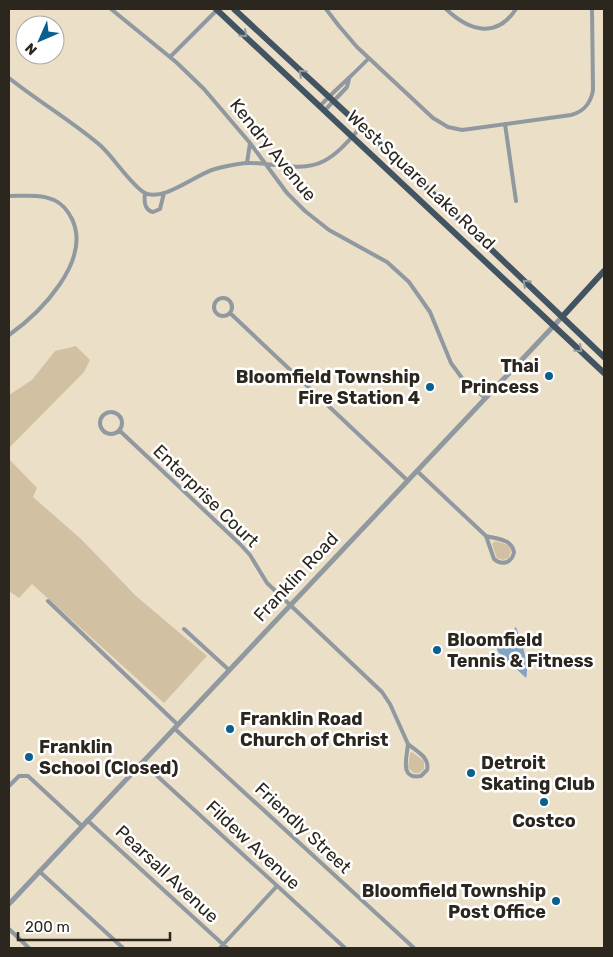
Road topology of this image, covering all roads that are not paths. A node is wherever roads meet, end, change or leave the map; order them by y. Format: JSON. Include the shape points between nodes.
{"nodes":[{"id":1,"x":110,"y":9,"type":"edge"},
{"id":2,"x":217,"y":9,"type":"edge"},
{"id":3,"x":234,"y":9,"type":"edge"},
{"id":4,"x":326,"y":9,"type":"edge"},
{"id":5,"x":446,"y":9,"type":"edge"},
{"id":6,"x":516,"y":9,"type":"edge"},
{"id":7,"x":592,"y":9,"type":"edge"},
{"id":8,"x":170,"y":57,"type":"junction"},
{"id":9,"x":369,"y":58,"type":"junction"},
{"id":10,"x":9,"y":78,"type":"edge"},
{"id":11,"x":331,"y":100,"type":"junction"},
{"id":12,"x":323,"y":108,"type":"junction"},
{"id":13,"x":505,"y":124,"type":"junction"},
{"id":14,"x":361,"y":127,"type":"junction"},
{"id":15,"x":352,"y":136,"type":"junction"},
{"id":16,"x":250,"y":143,"type":"junction"},
{"id":17,"x":246,"y":163,"type":"junction"},
{"id":18,"x":266,"y":164,"type":"junction"},
{"id":19,"x":145,"y":192,"type":"junction"},
{"id":20,"x":164,"y":194,"type":"junction"},
{"id":21,"x":9,"y":196,"type":"edge"},
{"id":22,"x":516,"y":201,"type":"dead end"},
{"id":23,"x":604,"y":271,"type":"edge"},
{"id":24,"x":230,"y":313,"type":"junction"},
{"id":25,"x":562,"y":317,"type":"junction"},
{"id":26,"x":554,"y":326,"type":"junction"},
{"id":27,"x":9,"y":335,"type":"edge"},
{"id":28,"x":604,"y":357,"type":"edge"},
{"id":29,"x":604,"y":373,"type":"edge"},
{"id":30,"x":485,"y":398,"type":"junction"},
{"id":31,"x":119,"y":430,"type":"junction"},
{"id":32,"x":417,"y":471,"type":"junction"},
{"id":33,"x":408,"y":481,"type":"junction"},
{"id":34,"x":486,"y":536,"type":"junction"},
{"id":35,"x":48,"y":601,"type":"dead end"},
{"id":36,"x":290,"y":606,"type":"junction"},
{"id":37,"x":184,"y":629,"type":"dead end"},
{"id":38,"x":229,"y":670,"type":"junction"},
{"id":39,"x":175,"y":726,"type":"junction"},
{"id":40,"x":408,"y":744,"type":"junction"},
{"id":41,"x":142,"y":762,"type":"junction"},
{"id":42,"x":9,"y":786,"type":"edge"},
{"id":43,"x":87,"y":820,"type":"junction"},
{"id":44,"x":82,"y":826,"type":"junction"},
{"id":45,"x":39,"y":871,"type":"junction"},
{"id":46,"x":277,"y":886,"type":"junction"},
{"id":47,"x":9,"y":904,"type":"edge"},
{"id":48,"x":9,"y":929,"type":"edge"},
{"id":49,"x":221,"y":946,"type":"edge"},
{"id":50,"x":29,"y":948,"type":"edge"},
{"id":51,"x":123,"y":948,"type":"edge"},
{"id":52,"x":227,"y":948,"type":"edge"},
{"id":53,"x":345,"y":948,"type":"edge"},
{"id":54,"x":414,"y":948,"type":"edge"}],
"edges":[{"from":1,"to":8,"type":"street","name":"Kendry Avenue"},
{"from":2,"to":8,"type":"street"},
{"from":2,"to":12,"type":"highway","name":"West Square Lake Road","one_way":true},
{"from":11,"to":3,"type":"highway","name":"West Square Lake Road","one_way":true},
{"from":4,"to":9,"type":"street"},
{"from":5,"to":6,"type":"street","via":[[464,24],[480,29],[500,24]]},
{"from":7,"to":13,"type":"street","via":[[593,90],[588,104],[571,115]]},
{"from":8,"to":16,"type":"street","name":"Kendry Avenue","via":[[204,89]]},
{"from":9,"to":11,"type":"street","via":[[350,79],[347,88]]},
{"from":9,"to":13,"type":"street","via":[[440,124],[462,130]]},
{"from":10,"to":19,"type":"street","via":[[91,138]]},
{"from":11,"to":12,"type":"street"},
{"from":11,"to":14,"type":"highway","name":"West Square Lake Road"},
{"from":12,"to":15,"type":"highway","name":"West Square Lake Road"},
{"from":13,"to":22,"type":"street"},
{"from":14,"to":15,"type":"street"},
{"from":25,"to":14,"type":"highway","name":"West Square Lake Road","one_way":true},
{"from":15,"to":18,"type":"street","via":[[318,164]]},
{"from":15,"to":26,"type":"highway","name":"West Square Lake Road"},
{"from":16,"to":17,"type":"street"},
{"from":16,"to":18,"type":"street","name":"Kendry Avenue"},
{"from":17,"to":18,"type":"street"},
{"from":17,"to":20,"type":"street","via":[[210,170]]},
{"from":18,"to":30,"type":"street","name":"Kendry Avenue","via":[[287,193],[315,221],[387,262],[409,282],[428,308],[451,363],[462,378]]},
{"from":19,"to":20,"type":"street"},
{"from":19,"to":20,"type":"street","via":[[144,202],[153,212],[160,209]]},
{"from":21,"to":27,"type":"street","via":[[44,197],[58,202],[71,217],[77,236],[70,264],[58,287]]},
{"from":23,"to":25,"type":"highway","name":"Franklin Road"},
{"from":24,"to":24,"type":"street","via":[[230,301],[217,300],[216,312],[222,316]]},
{"from":24,"to":33,"type":"street"},
{"from":25,"to":26,"type":"street","name":"Franklin Road"},
{"from":25,"to":28,"type":"highway","name":"West Square Lake Road"},
{"from":26,"to":29,"type":"highway","name":"West Square Lake Road","one_way":true},
{"from":26,"to":30,"type":"street","name":"Franklin Road"},
{"from":30,"to":32,"type":"street","name":"Franklin Road"},
{"from":31,"to":31,"type":"street","name":"Enterprise Court","via":[[122,424],[120,416],[112,412],[104,415],[100,424],[104,430],[110,434]]},
{"from":31,"to":36,"type":"street","name":"Enterprise Court","via":[[244,548],[267,583]]},
{"from":32,"to":33,"type":"street","name":"Franklin Road"},
{"from":32,"to":34,"type":"street"},
{"from":33,"to":36,"type":"street","name":"Franklin Road"},
{"from":34,"to":34,"type":"street","via":[[494,559],[504,563],[511,560],[512,544]]},
{"from":35,"to":39,"type":"street","name":"Friendly Street"},
{"from":36,"to":38,"type":"street","name":"Franklin Road"},
{"from":36,"to":40,"type":"street","name":"Enterprise Court","via":[[385,695]]},
{"from":37,"to":38,"type":"street"},
{"from":38,"to":39,"type":"street","name":"Franklin Road"},
{"from":39,"to":41,"type":"street","name":"Franklin Road"},
{"from":39,"to":54,"type":"street","name":"Friendly Street"},
{"from":40,"to":40,"type":"street","via":[[405,768],[413,776],[421,776],[427,770],[428,762]]},
{"from":41,"to":43,"type":"street","name":"Franklin Road"},
{"from":41,"to":46,"type":"street","name":"Fildew Avenue"},
{"from":42,"to":44,"type":"street","via":[[22,775],[30,777]]},
{"from":43,"to":44,"type":"street","name":"Franklin Road"},
{"from":43,"to":49,"type":"street","name":"Pearsall Avenue"},
{"from":44,"to":45,"type":"street","name":"Franklin Road"},
{"from":45,"to":47,"type":"street","name":"Franklin Road"},
{"from":45,"to":51,"type":"street"},
{"from":46,"to":49,"type":"street"},
{"from":46,"to":53,"type":"street","name":"Fildew Avenue"},
{"from":48,"to":50,"type":"street"},
{"from":49,"to":52,"type":"street","name":"Pearsall Avenue"}]}
